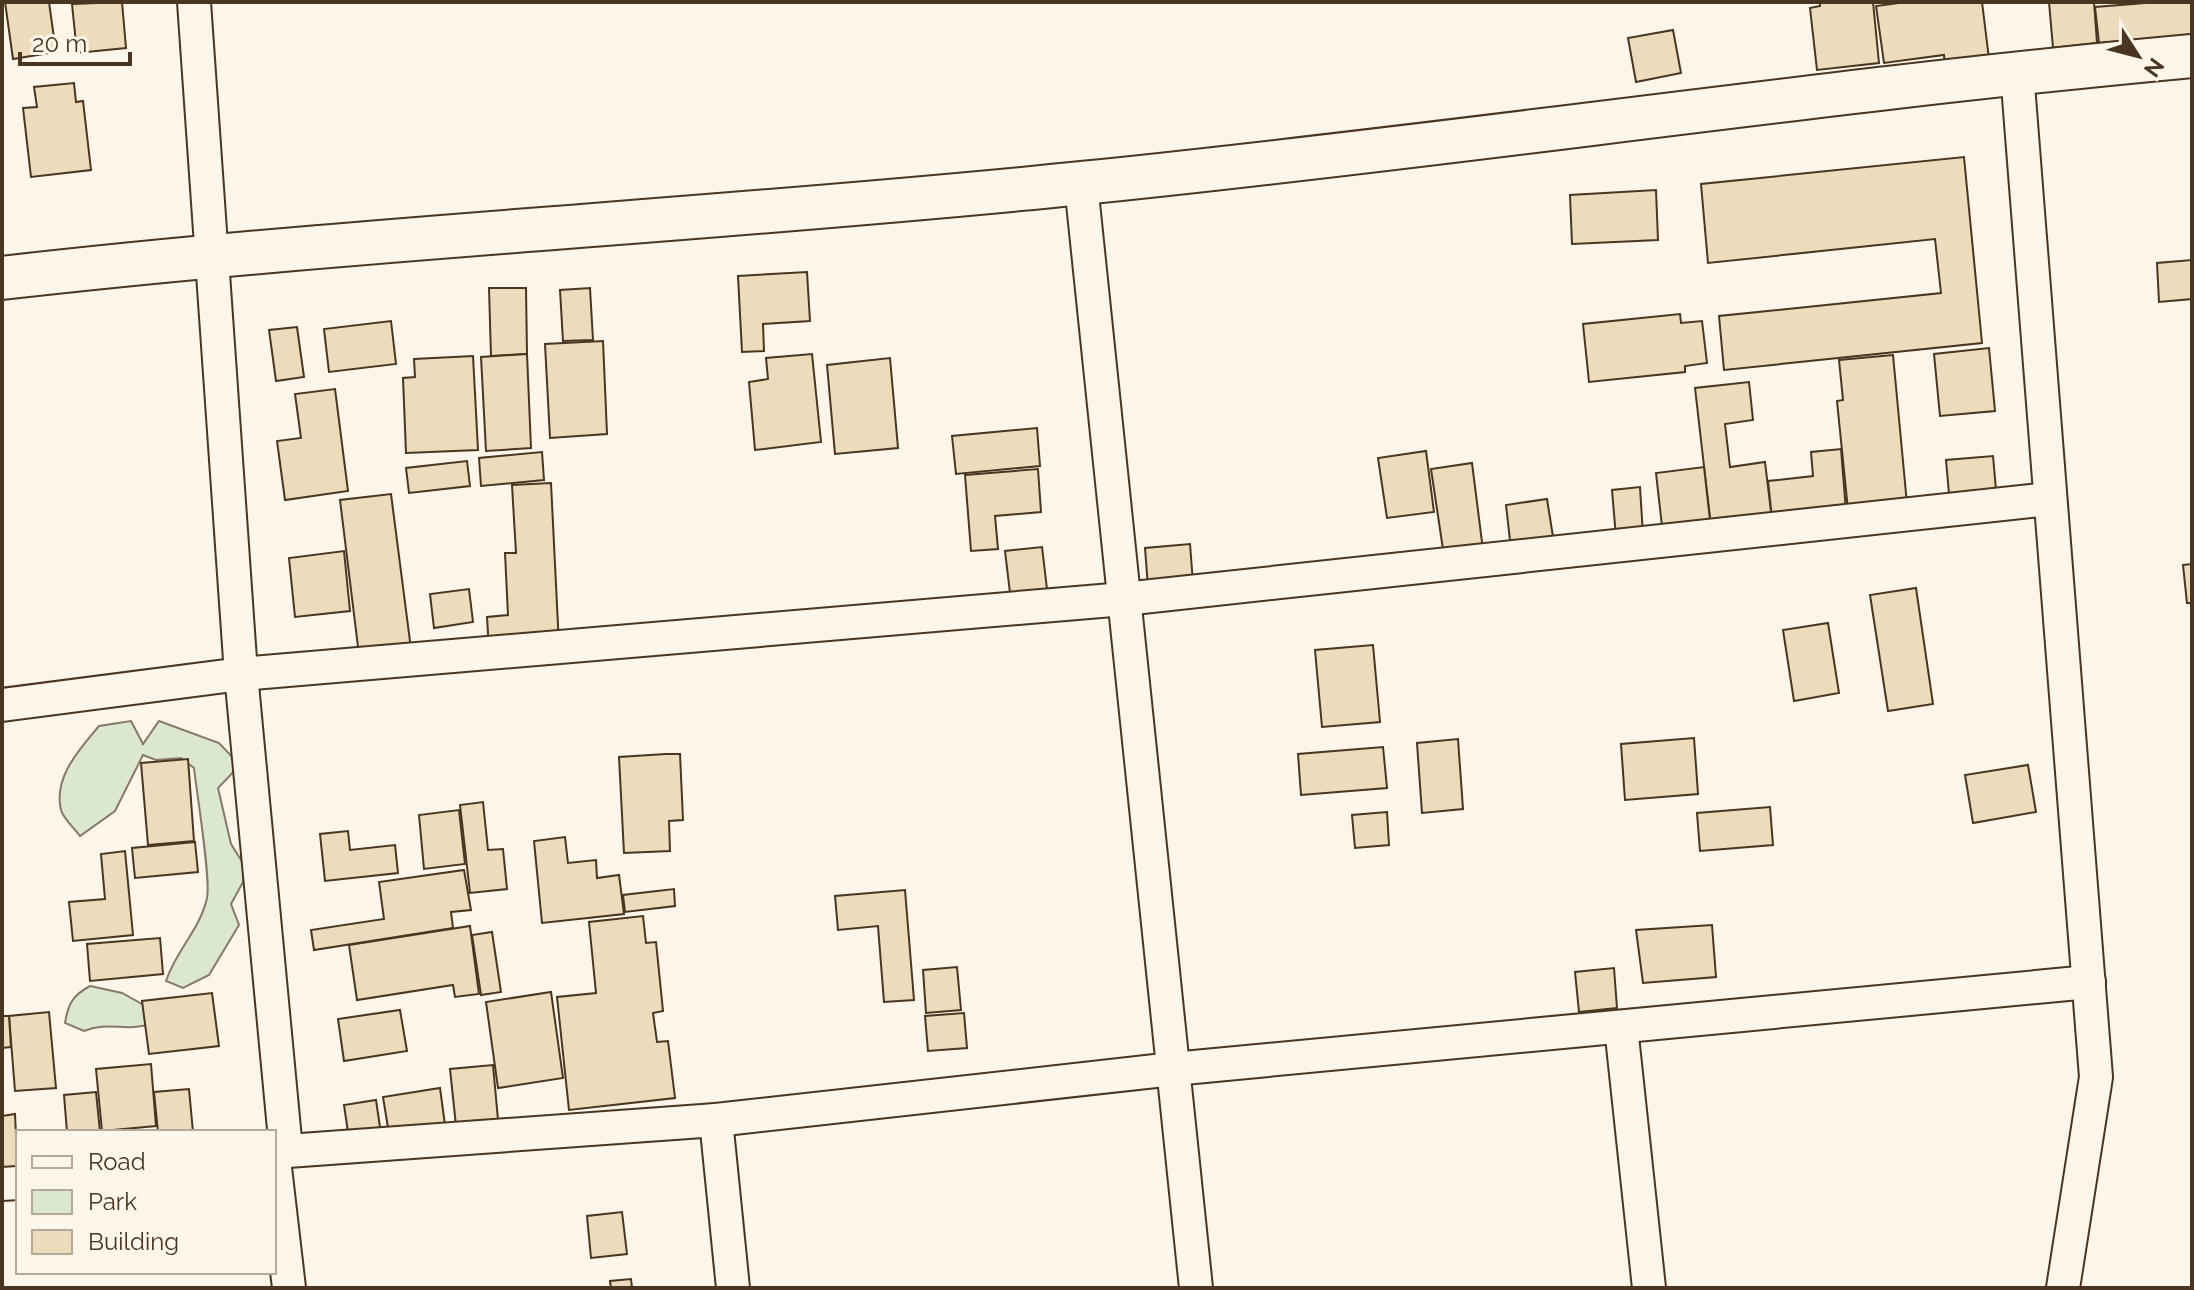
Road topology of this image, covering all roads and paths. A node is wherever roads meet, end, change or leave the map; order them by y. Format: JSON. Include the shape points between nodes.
{"nodes":[{"id":1,"x":194,"y":2,"type":"edge"},
{"id":2,"x":2192,"y":56,"type":"edge"},
{"id":3,"x":2017,"y":72,"type":"junction"},
{"id":4,"x":1081,"y":184,"type":"junction"},
{"id":5,"x":212,"y":254,"type":"junction"},
{"id":6,"x":2,"y":278,"type":"edge"},
{"id":7,"x":2049,"y":499,"type":"junction"},
{"id":8,"x":1124,"y":599,"type":"junction"},
{"id":9,"x":241,"y":674,"type":"junction"},
{"id":10,"x":2,"y":705,"type":"edge"},
{"id":11,"x":2089,"y":982,"type":"junction"},
{"id":12,"x":1621,"y":1027,"type":"junction"},
{"id":13,"x":1173,"y":1069,"type":"junction"},
{"id":14,"x":716,"y":1120,"type":"junction"},
{"id":15,"x":278,"y":1154,"type":"edge"},
{"id":16,"x":289,"y":1288,"type":"edge"},
{"id":17,"x":733,"y":1288,"type":"edge"},
{"id":18,"x":1196,"y":1288,"type":"edge"},
{"id":19,"x":1649,"y":1288,"type":"edge"},
{"id":20,"x":2063,"y":1288,"type":"edge"}],
"edges":[{"from":1,"to":5,"type":"street"},
{"from":2,"to":3,"type":"street"},
{"from":3,"to":4,"type":"street"},
{"from":3,"to":7,"type":"street"},
{"from":4,"to":5,"type":"street"},
{"from":4,"to":8,"type":"street"},
{"from":5,"to":6,"type":"street"},
{"from":5,"to":9,"type":"street"},
{"from":7,"to":8,"type":"street"},
{"from":7,"to":11,"type":"street"},
{"from":8,"to":9,"type":"street"},
{"from":8,"to":13,"type":"street"},
{"from":9,"to":10,"type":"street"},
{"from":9,"to":15,"type":"street"},
{"from":11,"to":12,"type":"street"},
{"from":11,"to":20,"type":"street","via":[[2096,1077]]},
{"from":12,"to":13,"type":"street"},
{"from":12,"to":19,"type":"street"},
{"from":13,"to":14,"type":"street"},
{"from":13,"to":18,"type":"street"},
{"from":14,"to":15,"type":"street"},
{"from":14,"to":17,"type":"street"},
{"from":15,"to":16,"type":"street"}]}
